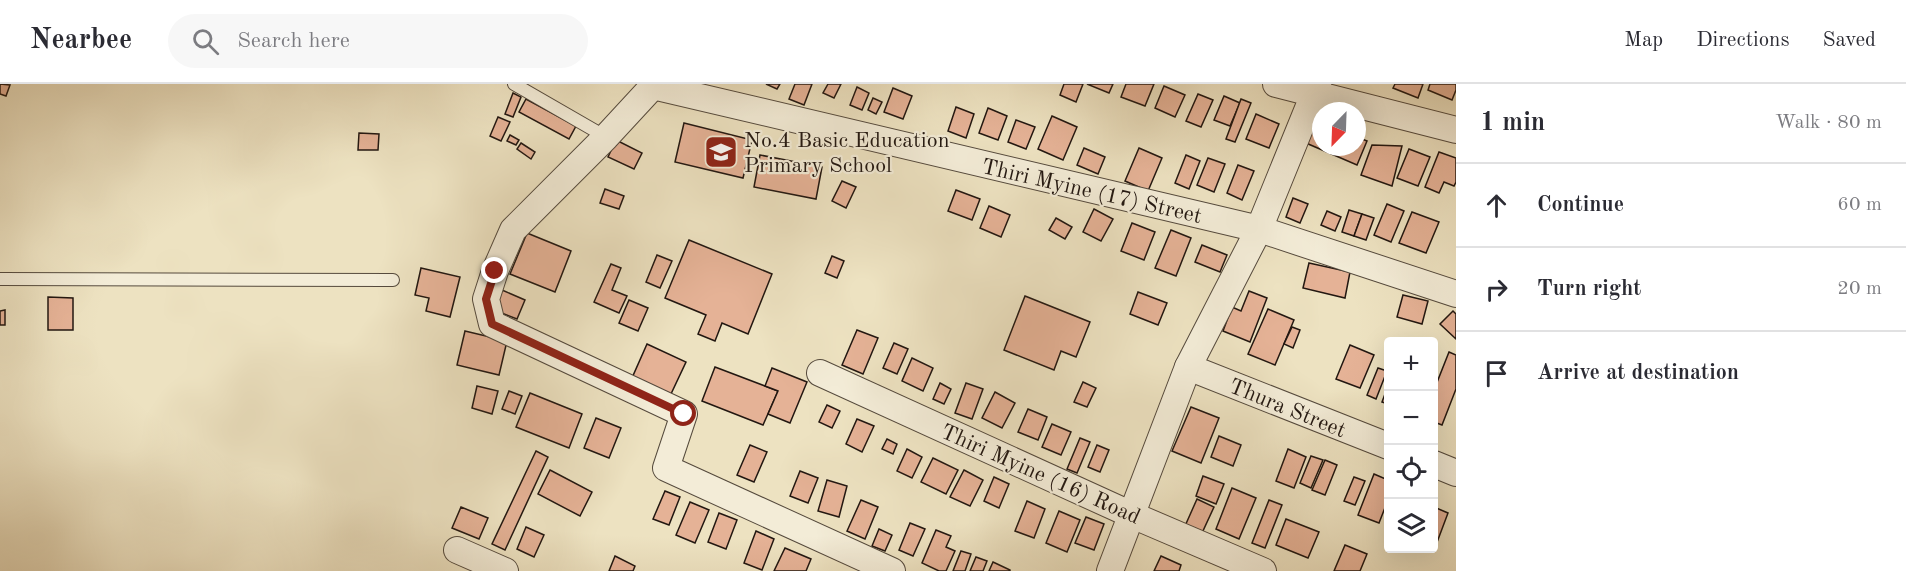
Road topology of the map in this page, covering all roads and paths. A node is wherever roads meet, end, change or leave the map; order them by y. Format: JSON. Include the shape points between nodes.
{"nodes":[{"id":1,"x":514,"y":84,"type":"edge"},
{"id":2,"x":1276,"y":84,"type":"edge"},
{"id":3,"x":654,"y":85,"type":"edge"},
{"id":4,"x":1317,"y":89,"type":"edge"},
{"id":5,"x":1456,"y":130,"type":"edge"},
{"id":6,"x":606,"y":137,"type":"junction"},
{"id":7,"x":1259,"y":229,"type":"junction"},
{"id":8,"x":0,"y":279,"type":"edge"},
{"id":9,"x":393,"y":280,"type":"dead end"},
{"id":10,"x":1456,"y":294,"type":"edge"},
{"id":11,"x":1188,"y":367,"type":"junction"},
{"id":12,"x":820,"y":372,"type":"dead end"},
{"id":13,"x":1386,"y":445,"type":"edge"},
{"id":14,"x":1438,"y":466,"type":"edge"},
{"id":15,"x":1456,"y":473,"type":"edge"},
{"id":16,"x":1132,"y":515,"type":"junction"},
{"id":17,"x":457,"y":550,"type":"dead end"},
{"id":18,"x":505,"y":571,"type":"edge"},
{"id":19,"x":892,"y":571,"type":"edge"},
{"id":20,"x":1110,"y":571,"type":"edge"},
{"id":21,"x":1263,"y":571,"type":"edge"}],
"edges":[{"from":1,"to":6,"type":"lane"},
{"from":2,"to":4,"type":"street"},
{"from":3,"to":6,"type":"street"},
{"from":3,"to":7,"type":"street","name":"Thiri Myine (17) Street"},
{"from":4,"to":5,"type":"street"},
{"from":4,"to":7,"type":"street"},
{"from":6,"to":19,"type":"street","via":[[513,230],[486,299],[492,324],[684,414],[666,468]]},
{"from":7,"to":10,"type":"street","name":"Thiri Myine (17) Street"},
{"from":7,"to":11,"type":"street"},
{"from":8,"to":9,"type":"lane"},
{"from":11,"to":13,"type":"street","name":"Thura Street"},
{"from":11,"to":16,"type":"street"},
{"from":12,"to":16,"type":"street","name":"Thiri Myine (16) Road"},
{"from":14,"to":15,"type":"street"},
{"from":16,"to":20,"type":"street"},
{"from":16,"to":21,"type":"street","name":"Thiri Myine (16) Road"},
{"from":17,"to":18,"type":"street"}]}
